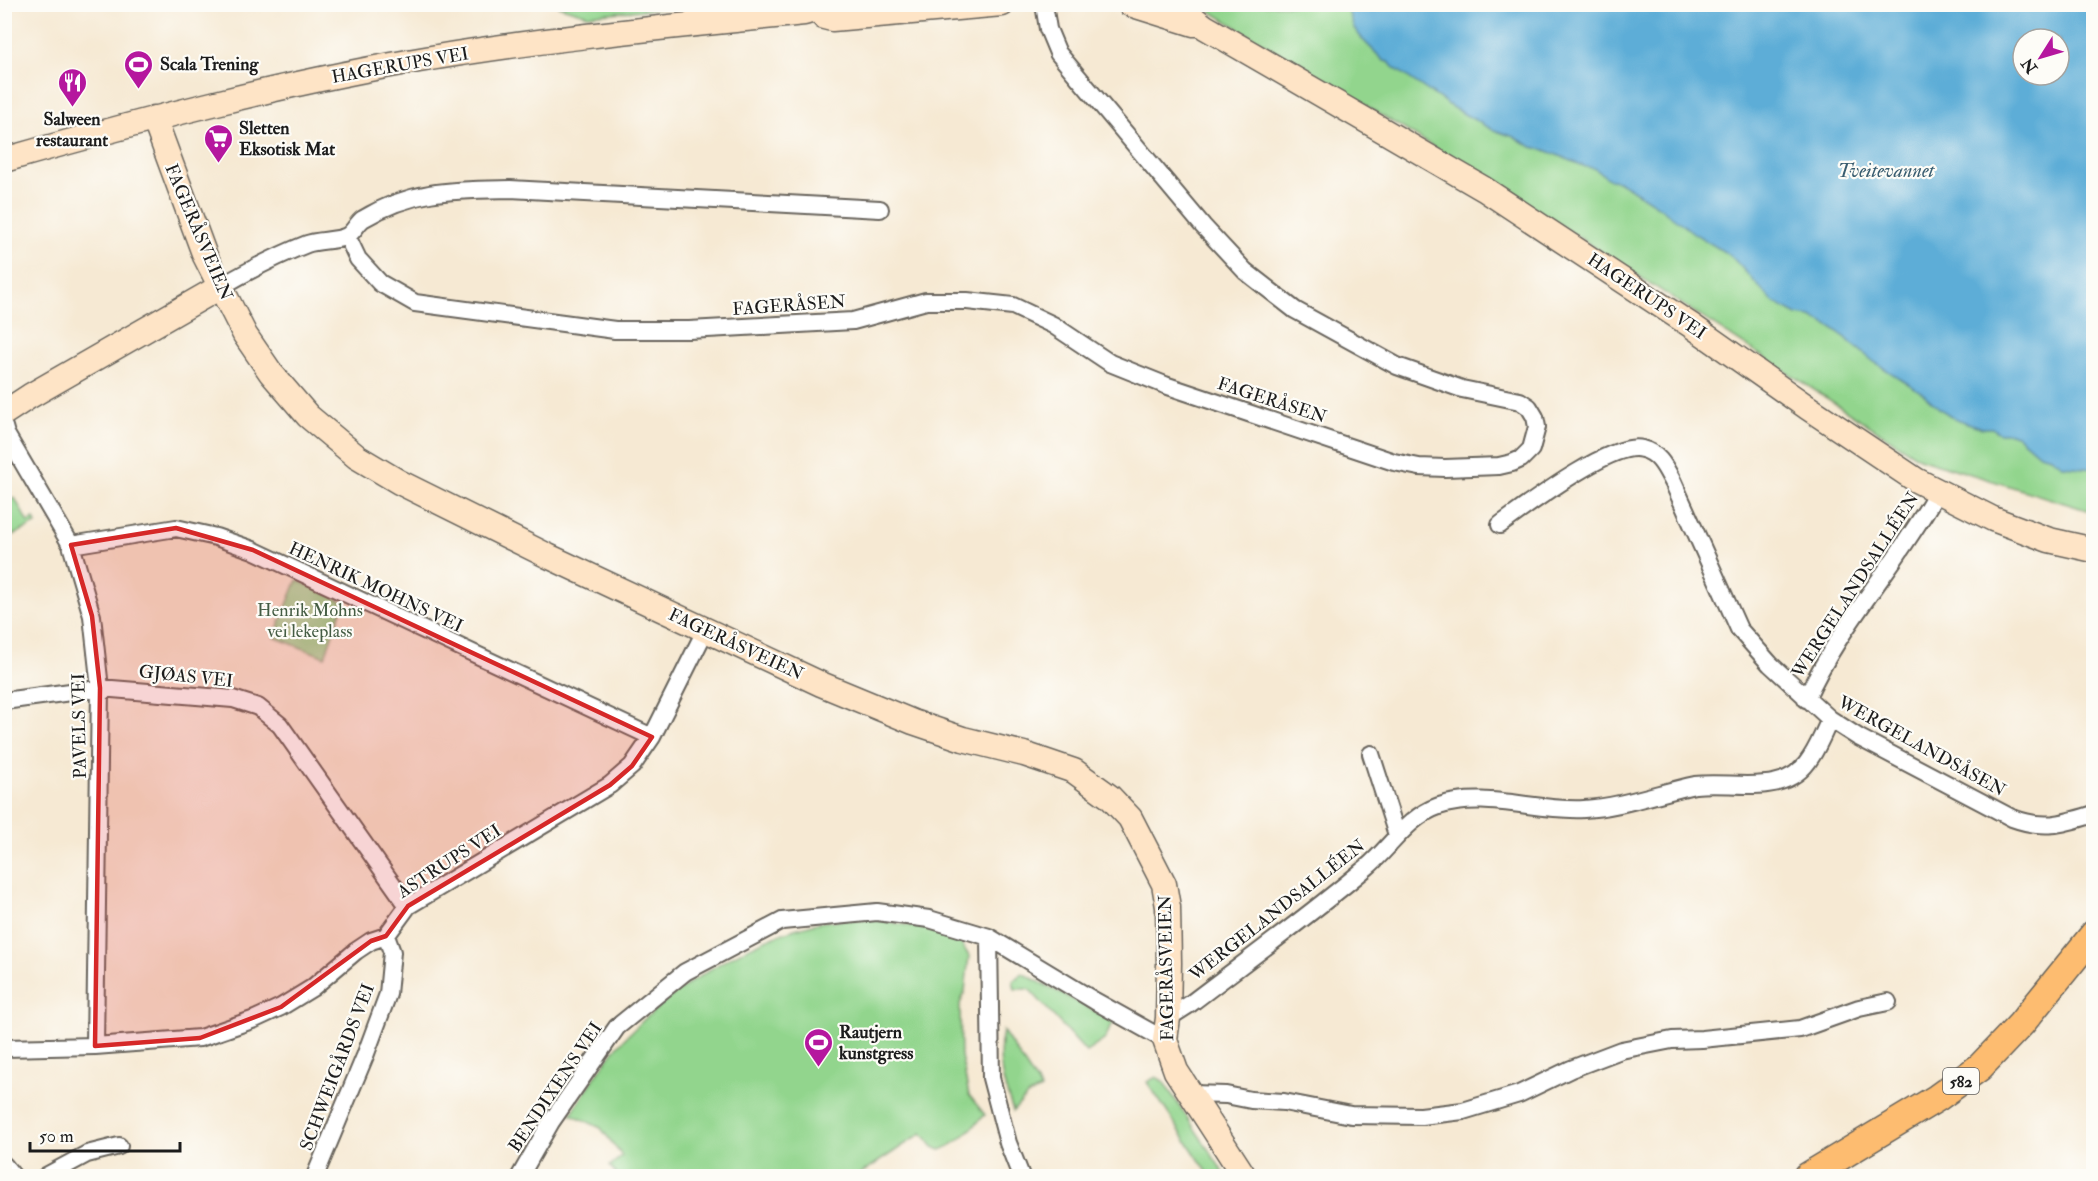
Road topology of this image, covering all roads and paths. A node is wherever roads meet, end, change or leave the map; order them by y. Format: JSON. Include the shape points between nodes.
{"nodes":[{"id":1,"x":844,"y":4,"type":"edge"},
{"id":2,"x":1002,"y":4,"type":"edge"},
{"id":3,"x":1044,"y":4,"type":"edge"},
{"id":4,"x":1130,"y":4,"type":"edge"},
{"id":5,"x":1176,"y":4,"type":"edge"},
{"id":6,"x":804,"y":14,"type":"junction"},
{"id":7,"x":1205,"y":27,"type":"junction"},
{"id":8,"x":154,"y":118,"type":"junction"},
{"id":9,"x":4,"y":160,"type":"edge"},
{"id":10,"x":880,"y":209,"type":"dead end"},
{"id":11,"x":347,"y":236,"type":"junction"},
{"id":12,"x":220,"y":287,"type":"junction"},
{"id":13,"x":4,"y":413,"type":"edge"},
{"id":14,"x":4,"y":427,"type":"edge"},
{"id":15,"x":1937,"y":492,"type":"junction"},
{"id":16,"x":1500,"y":525,"type":"dead end"},
{"id":17,"x":71,"y":545,"type":"junction"},
{"id":18,"x":2094,"y":550,"type":"edge"},
{"id":19,"x":706,"y":629,"type":"junction"},
{"id":20,"x":100,"y":688,"type":"junction"},
{"id":21,"x":1806,"y":699,"type":"junction"},
{"id":22,"x":4,"y":701,"type":"edge"},
{"id":23,"x":1830,"y":719,"type":"junction"},
{"id":24,"x":652,"y":737,"type":"junction"},
{"id":25,"x":1371,"y":754,"type":"dead end"},
{"id":26,"x":2094,"y":814,"type":"edge"},
{"id":27,"x":1397,"y":835,"type":"junction"},
{"id":28,"x":408,"y":906,"type":"junction"},
{"id":29,"x":386,"y":936,"type":"junction"},
{"id":30,"x":989,"y":937,"type":"junction"},
{"id":31,"x":2090,"y":937,"type":"edge"},
{"id":32,"x":1888,"y":1002,"type":"dead end"},
{"id":33,"x":1167,"y":1029,"type":"junction"},
{"id":34,"x":95,"y":1046,"type":"junction"},
{"id":35,"x":4,"y":1048,"type":"edge"},
{"id":36,"x":1192,"y":1094,"type":"junction"},
{"id":37,"x":119,"y":1146,"type":"dead end"},
{"id":38,"x":4,"y":1166,"type":"edge"},
{"id":39,"x":13,"y":1176,"type":"edge"},
{"id":40,"x":46,"y":1176,"type":"edge"},
{"id":41,"x":315,"y":1176,"type":"edge"},
{"id":42,"x":519,"y":1176,"type":"edge"},
{"id":43,"x":1021,"y":1176,"type":"edge"},
{"id":44,"x":1244,"y":1176,"type":"edge"},
{"id":45,"x":1808,"y":1176,"type":"edge"}],
"edges":[{"from":1,"to":6,"type":"main road","name":"HAGERUPS VEI"},
{"from":2,"to":6,"type":"main road","name":"HAGERUPS VEI","via":[[832,19]]},
{"from":3,"to":11,"type":"street","name":"FAGERÅSEN","via":[[1058,54],[1245,271],[1295,310],[1398,366],[1461,389],[1520,401],[1535,417],[1537,427],[1531,449],[1521,459],[1499,466],[1445,468],[1394,462],[1110,363],[1053,325],[1014,306],[926,301],[852,321],[615,330],[415,303],[380,283],[358,259]]},
{"from":4,"to":7,"type":"main road","name":"HAGERUPS VEI"},
{"from":5,"to":7,"type":"main road","name":"HAGERUPS VEI"},
{"from":6,"to":8,"type":"main road","name":"HAGERUPS VEI","via":[[431,58]]},
{"from":7,"to":15,"type":"main road","name":"HAGERUPS VEI","via":[[1484,189]]},
{"from":8,"to":9,"type":"main road","name":"HAGERUPS VEI"},
{"from":8,"to":12,"type":"main road","name":"FAGERÅSVEIEN"},
{"from":10,"to":11,"type":"street","via":[[510,189],[449,190],[382,209],[360,221]]},
{"from":11,"to":12,"type":"street","via":[[309,244],[248,270]]},
{"from":12,"to":13,"type":"main road"},
{"from":12,"to":19,"type":"main road","name":"FAGERÅSVEIEN","via":[[271,373],[308,416],[357,457],[549,556]]},
{"from":14,"to":17,"type":"street","name":"PAVELS VEI"},
{"from":15,"to":18,"type":"main road","name":"HAGERUPS VEI","via":[[2049,540]]},
{"from":15,"to":21,"type":"street","name":"WERGELANDSALLÉEN","via":[[1826,661]]},
{"from":16,"to":21,"type":"street","name":"WERGELANDSÅSEN","via":[[1548,489],[1619,450],[1643,449],[1660,459],[1673,482],[1739,629]]},
{"from":17,"to":20,"type":"street","name":"PAVELS VEI","via":[[92,616]]},
{"from":17,"to":24,"type":"street","name":"HENRIK MOHNS VEI","via":[[176,528],[216,537],[253,550]]},
{"from":19,"to":24,"type":"street","name":"ASTRUPS VEI"},
{"from":19,"to":33,"type":"main road","name":"FAGERÅSVEIEN","via":[[821,684],[913,722],[1074,771],[1110,796],[1130,818],[1164,884],[1168,908]]},
{"from":20,"to":22,"type":"street","name":"GJØAS VEI"},
{"from":20,"to":28,"type":"street","name":"GJØAS VEI","via":[[233,699],[258,707],[280,725]]},
{"from":20,"to":34,"type":"street","name":"PAVELS VEI"},
{"from":21,"to":23,"type":"street","name":"WERGELANDSÅSEN"},
{"from":23,"to":26,"type":"street","name":"WERGELANDSÅSEN","via":[[2026,823],[2061,824]]},
{"from":23,"to":27,"type":"street","name":"WERGELANDSALLÉEN","via":[[1807,764],[1771,785],[1708,783],[1584,810],[1490,801],[1453,804],[1423,815]]},
{"from":24,"to":28,"type":"street","name":"ASTRUPS VEI","via":[[632,766],[610,785]]},
{"from":25,"to":27,"type":"street"},
{"from":27,"to":33,"type":"street","name":"WERGELANDSALLÉEN","via":[[1365,868],[1190,1004]]},
{"from":28,"to":29,"type":"street","name":"ASTRUPS VEI"},
{"from":29,"to":34,"type":"street","name":"ASTRUPS VEI","via":[[356,951],[312,988],[255,1019],[200,1038]]},
{"from":29,"to":41,"type":"street","name":"SCHWEIGÅRDS VEI","via":[[392,952],[388,994]]},
{"from":30,"to":33,"type":"street","name":"BENDIXENS VEI","via":[[1095,1001]]},
{"from":30,"to":42,"type":"street","name":"BENDIXENS VEI","via":[[929,919],[877,912],[782,921],[685,972],[617,1027]]},
{"from":30,"to":43,"type":"street","via":[[991,1078]]},
{"from":31,"to":45,"type":"main road","number":"582","via":[[1980,1067],[1937,1098]]},
{"from":32,"to":36,"type":"street","via":[[1800,1029],[1672,1040],[1621,1050],[1519,1094],[1463,1111],[1421,1116],[1351,1115],[1284,1102]]},
{"from":33,"to":36,"type":"main road","name":"FAGERÅSVEIEN","via":[[1176,1071]]},
{"from":34,"to":35,"type":"street","name":"ASTRUPS VEI"},
{"from":36,"to":44,"type":"main road","name":"FAGERÅSVEIEN"},
{"from":37,"to":40,"type":"street","via":[[87,1154]]},
{"from":38,"to":39,"type":"street"}]}
